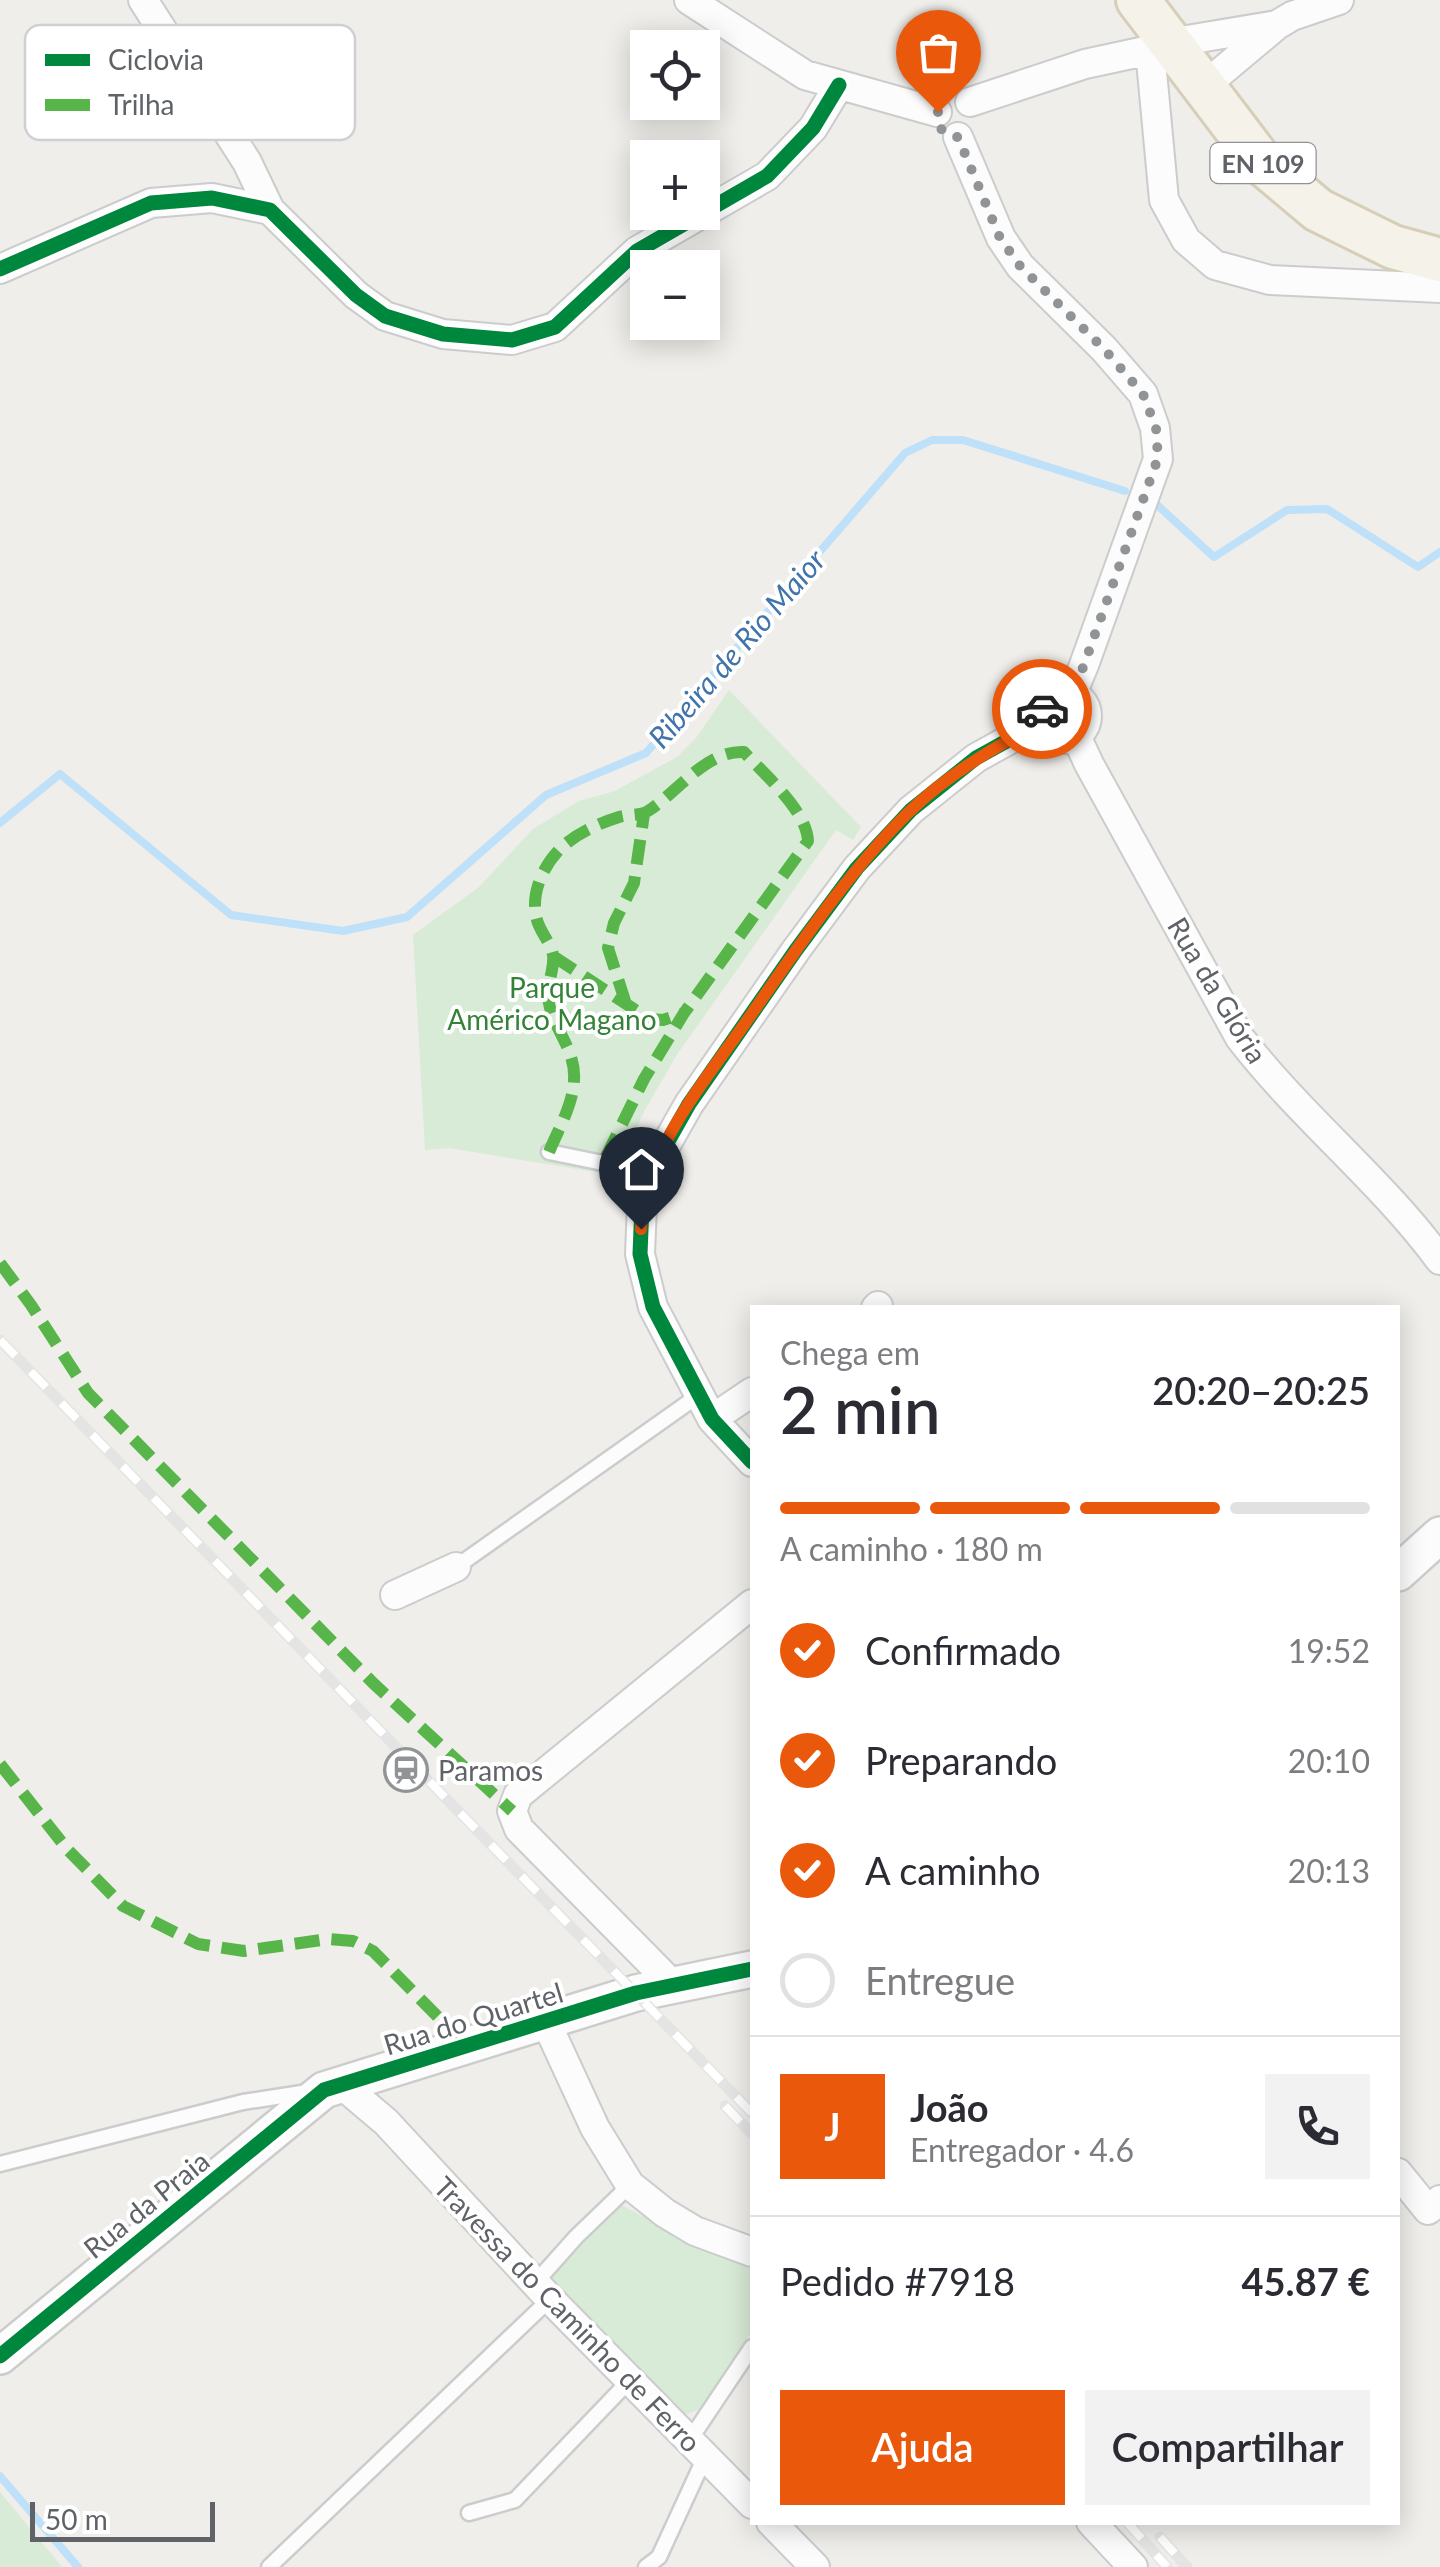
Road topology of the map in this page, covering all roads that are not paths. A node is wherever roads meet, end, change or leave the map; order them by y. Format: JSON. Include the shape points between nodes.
{"nodes":[{"id":1,"x":144,"y":0,"type":"edge"},
{"id":2,"x":688,"y":0,"type":"edge"},
{"id":3,"x":1138,"y":0,"type":"edge"},
{"id":4,"x":1339,"y":0,"type":"edge"},
{"id":5,"x":160,"y":25,"type":"edge"},
{"id":6,"x":1277,"y":25,"type":"junction"},
{"id":7,"x":1160,"y":46,"type":"junction"},
{"id":8,"x":839,"y":85,"type":"junction"},
{"id":9,"x":1203,"y":88,"type":"junction"},
{"id":10,"x":970,"y":102,"type":"junction"},
{"id":11,"x":938,"y":112,"type":"junction"},
{"id":12,"x":958,"y":137,"type":"junction"},
{"id":13,"x":233,"y":140,"type":"edge"},
{"id":14,"x":270,"y":210,"type":"junction"},
{"id":15,"x":1440,"y":260,"type":"edge"},
{"id":16,"x":0,"y":270,"type":"edge"},
{"id":17,"x":1440,"y":288,"type":"edge"},
{"id":18,"x":1072,"y":694,"type":"junction"},
{"id":19,"x":1041,"y":722,"type":"junction"},
{"id":20,"x":1076,"y":736,"type":"junction"},
{"id":21,"x":549,"y":1152,"type":"dead end"},
{"id":22,"x":651,"y":1177,"type":"junction"},
{"id":23,"x":1440,"y":1260,"type":"edge"},
{"id":24,"x":750,"y":1393,"type":"edge"},
{"id":25,"x":706,"y":1407,"type":"junction"},
{"id":26,"x":750,"y":1460,"type":"edge"},
{"id":27,"x":1440,"y":1535,"type":"edge"},
{"id":28,"x":456,"y":1567,"type":"joint"},
{"id":29,"x":1400,"y":1571,"type":"edge"},
{"id":30,"x":395,"y":1595,"type":"dead end"},
{"id":31,"x":750,"y":1606,"type":"edge"},
{"id":32,"x":750,"y":1969,"type":"edge"},
{"id":33,"x":672,"y":1984,"type":"junction"},
{"id":34,"x":546,"y":2022,"type":"junction"},
{"id":35,"x":392,"y":2068,"type":"junction"},
{"id":36,"x":332,"y":2087,"type":"junction"},
{"id":37,"x":386,"y":2122,"type":"junction"},
{"id":38,"x":0,"y":2164,"type":"edge"},
{"id":39,"x":1400,"y":2175,"type":"edge"},
{"id":40,"x":630,"y":2185,"type":"junction"},
{"id":41,"x":1440,"y":2200,"type":"edge"},
{"id":42,"x":750,"y":2251,"type":"edge"},
{"id":43,"x":543,"y":2291,"type":"junction"},
{"id":44,"x":750,"y":2351,"type":"edge"},
{"id":45,"x":0,"y":2356,"type":"edge"},
{"id":46,"x":629,"y":2381,"type":"junction"},
{"id":47,"x":697,"y":2449,"type":"junction"},
{"id":48,"x":750,"y":2502,"type":"edge"},
{"id":49,"x":469,"y":2513,"type":"dead end"},
{"id":50,"x":774,"y":2525,"type":"edge"},
{"id":51,"x":1095,"y":2525,"type":"edge"},
{"id":52,"x":269,"y":2567,"type":"edge"},
{"id":53,"x":646,"y":2567,"type":"edge"},
{"id":54,"x":816,"y":2567,"type":"edge"},
{"id":55,"x":1133,"y":2567,"type":"edge"}],
"edges":[{"from":1,"to":5,"type":"street"},
{"from":2,"to":8,"type":"street","via":[[805,74]]},
{"from":3,"to":7,"type":"main road","number":"EN 109"},
{"from":4,"to":6,"type":"street"},
{"from":6,"to":7,"type":"street"},
{"from":6,"to":9,"type":"street"},
{"from":7,"to":9,"type":"main road","number":"EN 109"},
{"from":7,"to":10,"type":"street"},
{"from":7,"to":17,"type":"street","via":[[1164,200],[1186,240],[1215,266],[1270,280]]},
{"from":8,"to":11,"type":"street"},
{"from":8,"to":14,"type":"street","via":[[813,128],[767,176],[638,251],[555,327],[512,340],[443,334],[386,316]]},
{"from":9,"to":15,"type":"main road","number":"EN 109","via":[[1262,163],[1318,210],[1393,247]]},
{"from":10,"to":11,"type":"street","via":[[951,98]]},
{"from":10,"to":12,"type":"street","via":[[976,121]]},
{"from":11,"to":12,"type":"street","via":[[941,130]]},
{"from":12,"to":18,"type":"street","via":[[1000,238],[1143,394],[1156,428],[1158,458]]},
{"from":13,"to":14,"type":"street"},
{"from":14,"to":16,"type":"street","via":[[212,198],[151,203]]},
{"from":18,"to":19,"type":"street","via":[[1045,702]]},
{"from":18,"to":20,"type":"street","via":[[1088,718]]},
{"from":19,"to":20,"type":"street","via":[[1056,738]]},
{"from":19,"to":22,"type":"street","via":[[976,758],[912,810],[857,868],[689,1104]]},
{"from":20,"to":23,"type":"street","name":"Rua da Glória","via":[[1240,1038]]},
{"from":21,"to":22,"type":"lane"},
{"from":22,"to":25,"type":"street","via":[[640,1254],[653,1307]]},
{"from":24,"to":25,"type":"street"},
{"from":25,"to":26,"type":"street"},
{"from":25,"to":28,"type":"lane"},
{"from":27,"to":29,"type":"street"},
{"from":28,"to":30,"type":"street"},
{"from":31,"to":33,"type":"street","via":[[518,1795],[512,1811],[519,1829]]},
{"from":32,"to":33,"type":"street","name":"Rua do Quartel"},
{"from":33,"to":34,"type":"street","name":"Rua do Quartel"},
{"from":34,"to":35,"type":"street","name":"Rua do Quartel"},
{"from":34,"to":40,"type":"street"},
{"from":35,"to":36,"type":"street","name":"Rua do Quartel"},
{"from":35,"to":37,"type":"street"},
{"from":36,"to":37,"type":"street","name":"Travessa do Caminho de Ferro"},
{"from":36,"to":38,"type":"lane","name":"Rua do Quartel","via":[[243,2102]]},
{"from":36,"to":45,"type":"street","name":"Rua da Praia"},
{"from":37,"to":43,"type":"street","name":"Travessa do Caminho de Ferro"},
{"from":39,"to":41,"type":"street","via":[[1428,2210]]},
{"from":40,"to":42,"type":"street","via":[[695,2230]]},
{"from":40,"to":43,"type":"lane","via":[[576,2237]]},
{"from":43,"to":46,"type":"street","name":"Travessa do Caminho de Ferro"},
{"from":43,"to":52,"type":"lane"},
{"from":44,"to":47,"type":"lane"},
{"from":46,"to":47,"type":"street","name":"Travessa do Caminho de Ferro"},
{"from":46,"to":49,"type":"lane","via":[[515,2500]]},
{"from":47,"to":48,"type":"street","name":"Travessa do Caminho de Ferro"},
{"from":47,"to":53,"type":"lane","via":[[659,2557]]},
{"from":50,"to":54,"type":"street"},
{"from":51,"to":55,"type":"street"}]}
